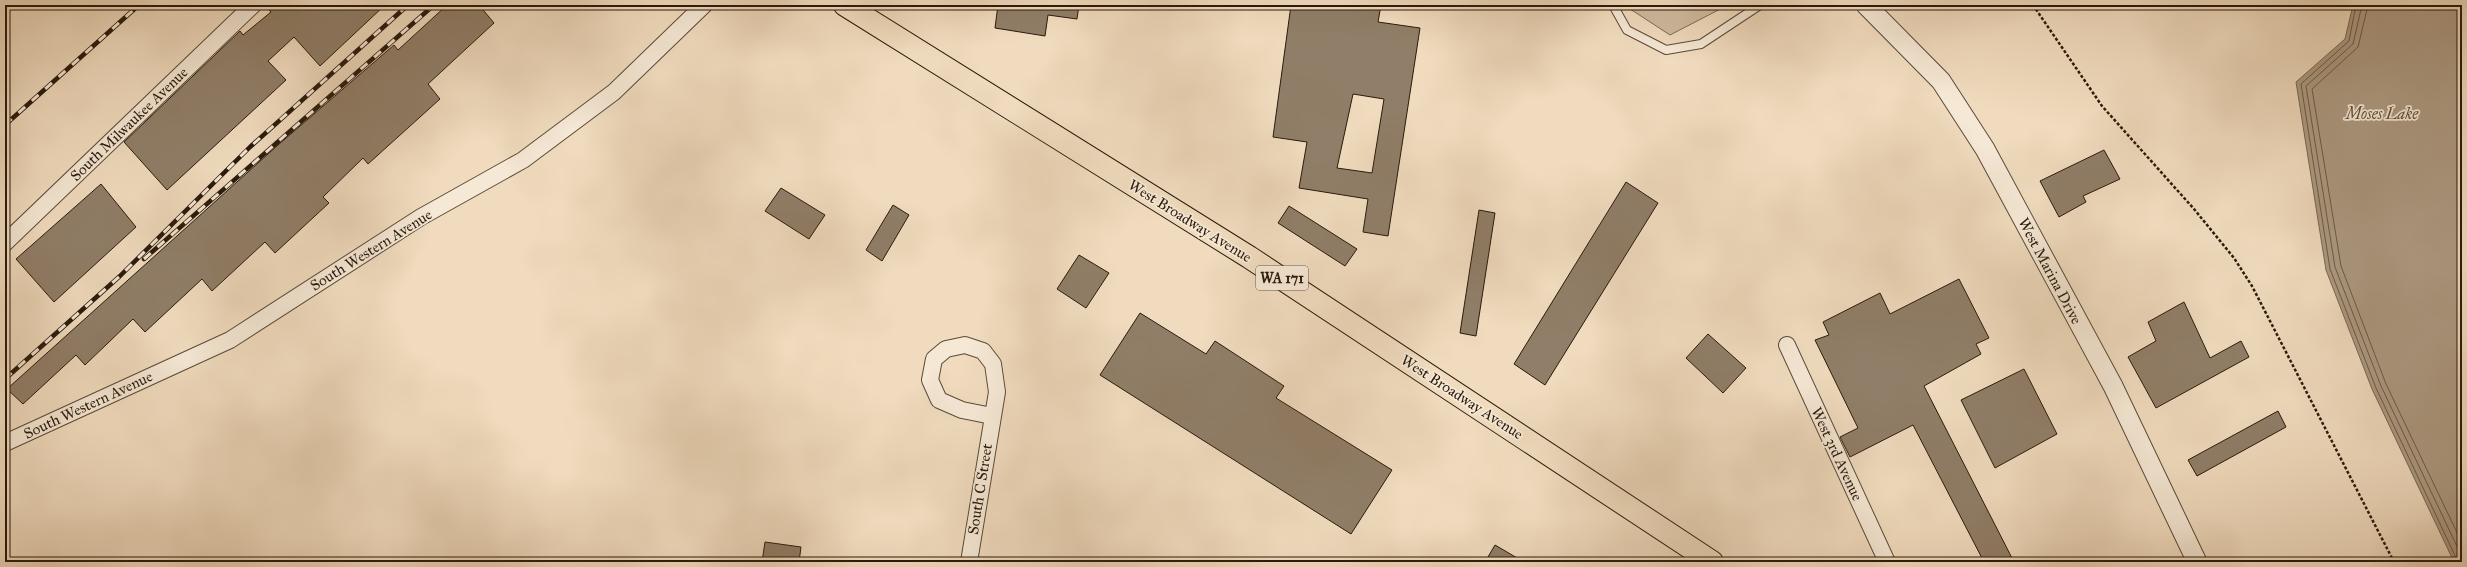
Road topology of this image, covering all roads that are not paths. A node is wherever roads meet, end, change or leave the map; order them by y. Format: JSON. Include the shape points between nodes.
{"nodes":[{"id":1,"x":254,"y":5,"type":"edge"},
{"id":2,"x":704,"y":5,"type":"edge"},
{"id":3,"x":845,"y":5,"type":"edge"},
{"id":4,"x":1613,"y":5,"type":"edge"},
{"id":5,"x":1760,"y":5,"type":"edge"},
{"id":6,"x":1866,"y":5,"type":"edge"},
{"id":7,"x":5,"y":243,"type":"edge"},
{"id":8,"x":1787,"y":345,"type":"dead end"},
{"id":9,"x":992,"y":416,"type":"junction"},
{"id":10,"x":5,"y":443,"type":"edge"},
{"id":11,"x":969,"y":562,"type":"edge"},
{"id":12,"x":1712,"y":562,"type":"edge"},
{"id":13,"x":1887,"y":562,"type":"edge"},
{"id":14,"x":2197,"y":562,"type":"edge"}],
"edges":[{"from":1,"to":7,"type":"street","name":"South Milwaukee Avenue"},
{"from":2,"to":10,"type":"street","name":"South Western Avenue","via":[[614,92],[522,160],[421,217],[230,340]]},
{"from":3,"to":12,"type":"main road","name":"West Broadway Avenue","number":"WA 171","via":[[1249,257]]},
{"from":4,"to":5,"type":"lane","via":[[1627,30],[1666,50],[1701,44]]},
{"from":6,"to":14,"type":"street","name":"West Marina Drive","via":[[1941,81],[1985,149],[2112,386]]},
{"from":8,"to":13,"type":"street","name":"West 3rd Avenue"},
{"from":9,"to":9,"type":"street","name":"South C Street","via":[[997,392],[993,364],[983,351],[965,345],[946,349],[934,359],[930,380],[939,400],[962,410]]},
{"from":9,"to":11,"type":"street","name":"South C Street"}]}
